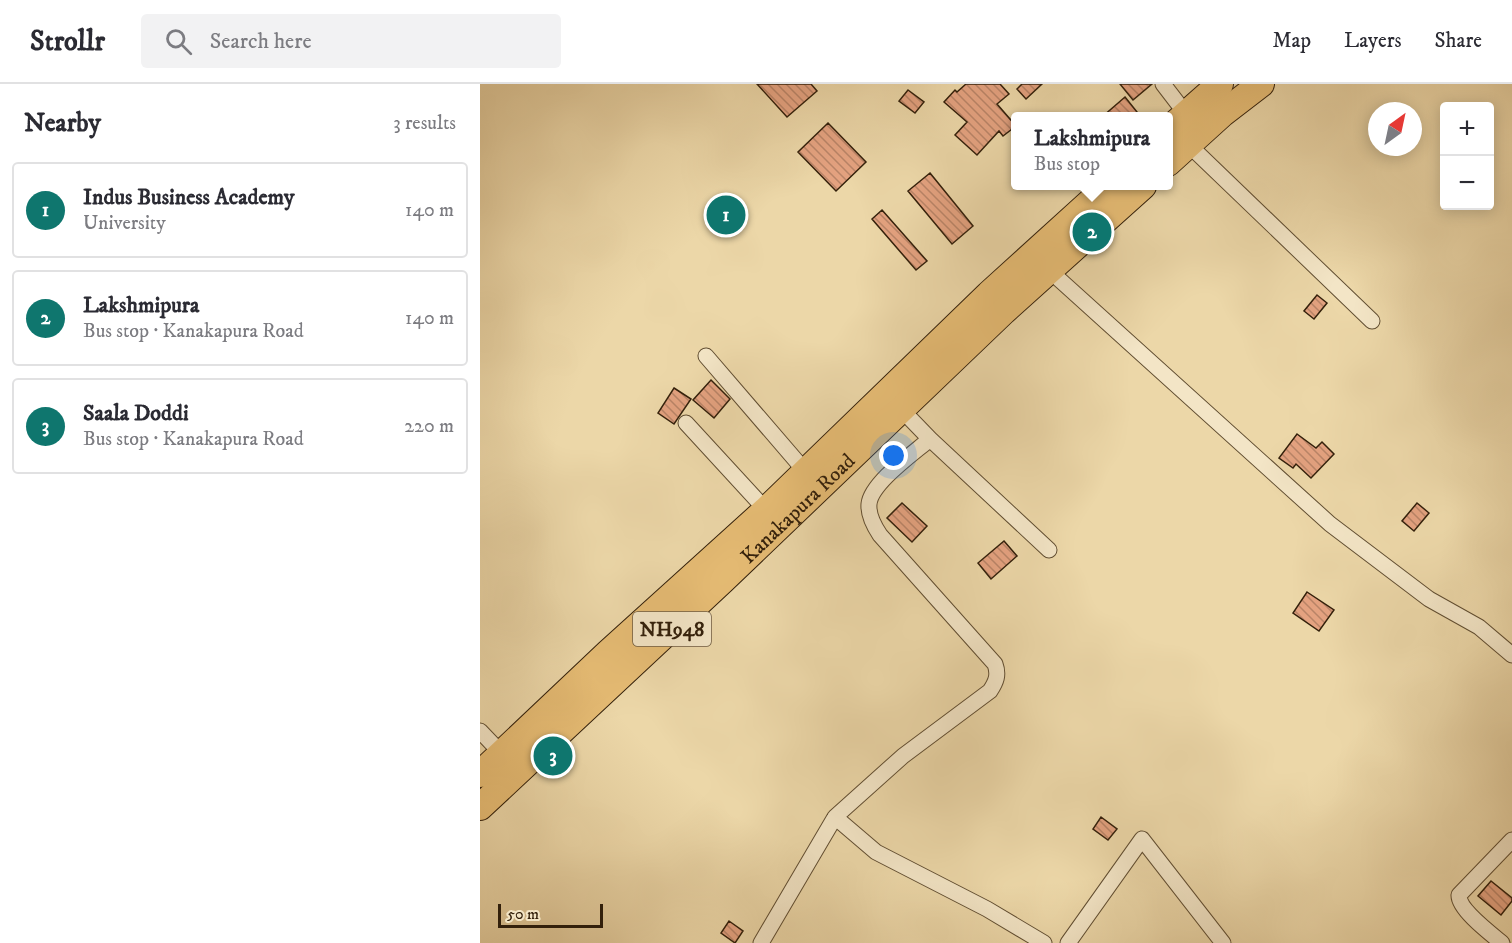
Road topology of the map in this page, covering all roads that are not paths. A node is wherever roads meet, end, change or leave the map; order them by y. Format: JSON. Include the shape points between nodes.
{"nodes":[{"id":1,"x":1163,"y":84,"type":"edge"},
{"id":2,"x":1261,"y":84,"type":"edge"},
{"id":3,"x":1213,"y":86,"type":"edge"},
{"id":4,"x":1181,"y":130,"type":"edge"},
{"id":5,"x":1173,"y":150,"type":"edge"},
{"id":6,"x":1104,"y":190,"type":"edge"},
{"id":7,"x":1139,"y":190,"type":"edge"},
{"id":8,"x":1050,"y":271,"type":"junction"},
{"id":9,"x":1372,"y":321,"type":"dead end"},
{"id":10,"x":706,"y":356,"type":"dead end"},
{"id":11,"x":902,"y":409,"type":"junction"},
{"id":12,"x":686,"y":423,"type":"dead end"},
{"id":13,"x":930,"y":439,"type":"junction"},
{"id":14,"x":853,"y":440,"type":"junction"},
{"id":15,"x":805,"y":471,"type":"junction"},
{"id":16,"x":766,"y":510,"type":"junction"},
{"id":17,"x":1049,"y":550,"type":"dead end"},
{"id":18,"x":1512,"y":655,"type":"edge"},
{"id":19,"x":480,"y":731,"type":"edge"},
{"id":20,"x":502,"y":754,"type":"junction"},
{"id":21,"x":480,"y":774,"type":"edge"},
{"id":22,"x":480,"y":807,"type":"edge"},
{"id":23,"x":835,"y":817,"type":"junction"},
{"id":24,"x":1512,"y":840,"type":"edge"},
{"id":25,"x":761,"y":943,"type":"edge"},
{"id":26,"x":1044,"y":943,"type":"edge"},
{"id":27,"x":1068,"y":943,"type":"edge"},
{"id":28,"x":1223,"y":943,"type":"edge"},
{"id":29,"x":1502,"y":943,"type":"edge"}],
"edges":[{"from":1,"to":4,"type":"street"},
{"from":2,"to":4,"type":"highway","via":[[1222,114]]},
{"from":3,"to":4,"type":"highway"},
{"from":4,"to":5,"type":"highway"},
{"from":4,"to":9,"type":"street"},
{"from":6,"to":14,"type":"highway","name":"Kanakapura Road","number":"NH948","via":[[982,301]]},
{"from":7,"to":8,"type":"highway","name":"Kanakapura Road","number":"NH948"},
{"from":8,"to":11,"type":"highway","name":"Kanakapura Road","number":"NH948"},
{"from":8,"to":18,"type":"street","via":[[1330,524],[1429,599],[1479,627]]},
{"from":10,"to":15,"type":"street"},
{"from":11,"to":13,"type":"street"},
{"from":11,"to":14,"type":"highway","name":"Kanakapura Road","number":"NH948"},
{"from":12,"to":16,"type":"street"},
{"from":13,"to":17,"type":"street"},
{"from":13,"to":23,"type":"street","via":[[873,492],[869,505],[872,522],[995,664],[996,680],[990,691],[903,756]]},
{"from":14,"to":15,"type":"highway","name":"Kanakapura Road","number":"NH948"},
{"from":14,"to":22,"type":"highway","name":"Kanakapura Road","number":"NH948","via":[[723,580]]},
{"from":15,"to":16,"type":"highway","name":"Kanakapura Road","number":"NH948"},
{"from":16,"to":20,"type":"highway","name":"Kanakapura Road","number":"NH948"},
{"from":19,"to":20,"type":"street"},
{"from":20,"to":21,"type":"highway","name":"Kanakapura Road","number":"NH948"},
{"from":23,"to":25,"type":"street"},
{"from":23,"to":26,"type":"street","via":[[876,852]]},
{"from":24,"to":29,"type":"street","via":[[1459,895],[1464,909]]},
{"from":27,"to":28,"type":"street","via":[[1142,839]]}]}
